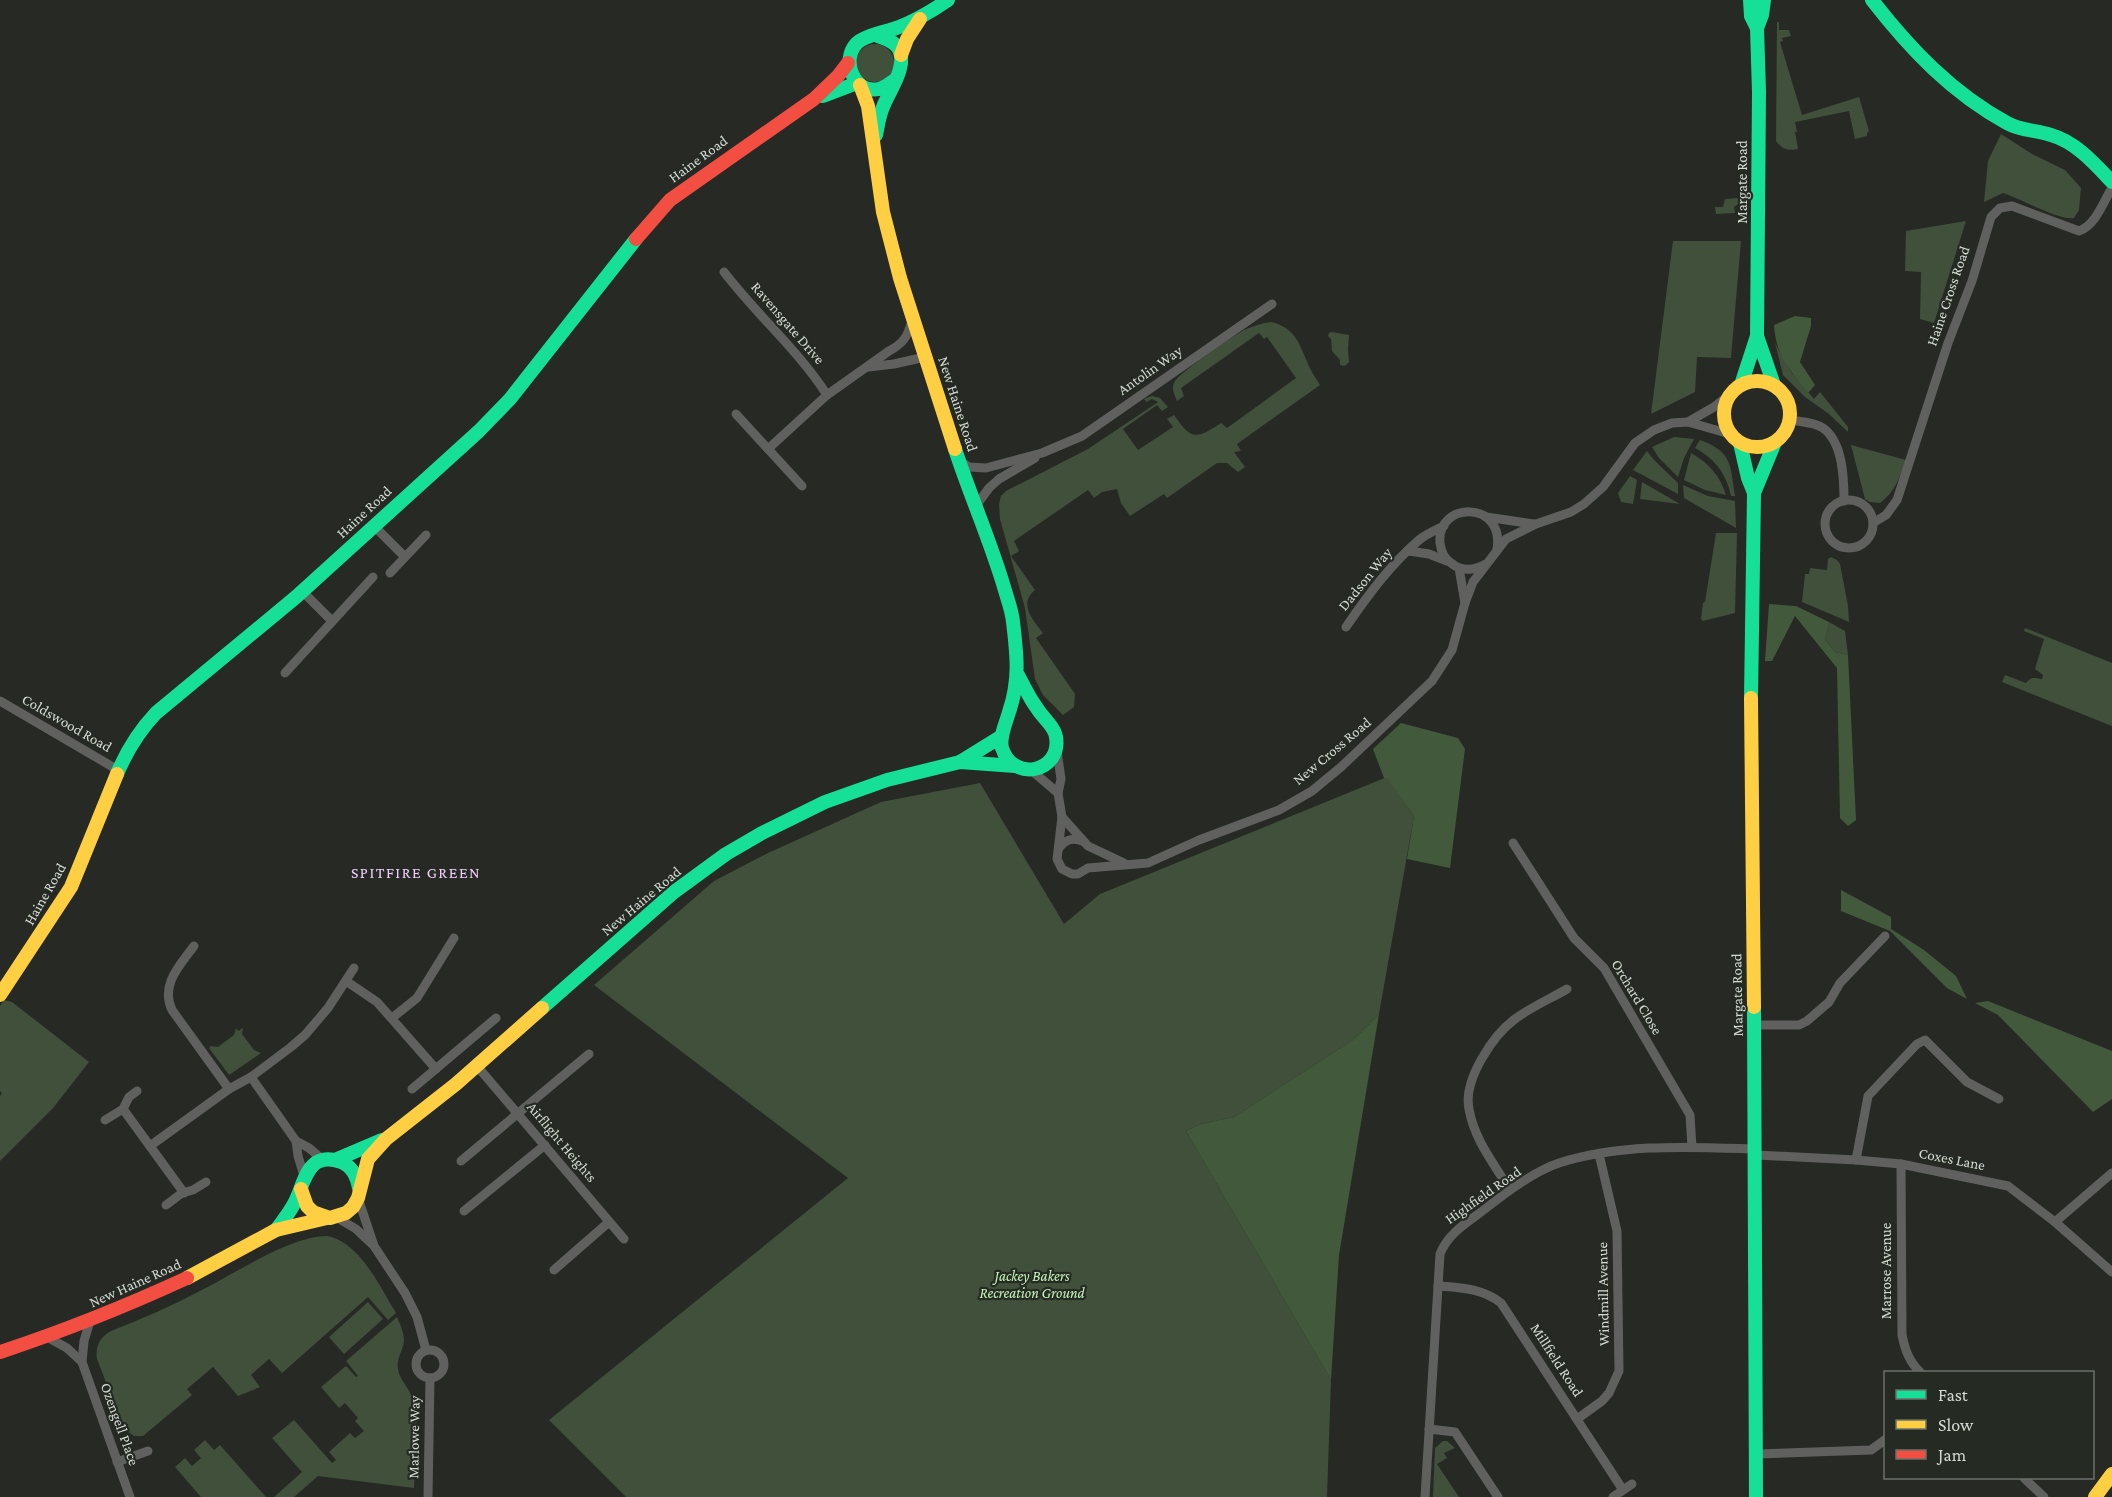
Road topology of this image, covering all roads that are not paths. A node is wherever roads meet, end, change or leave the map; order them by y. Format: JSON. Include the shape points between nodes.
{"nodes":[{"id":1,"x":948,"y":0,"type":"edge"},
{"id":2,"x":1750,"y":0,"type":"edge"},
{"id":3,"x":1764,"y":0,"type":"edge"},
{"id":4,"x":1872,"y":0,"type":"edge"},
{"id":5,"x":920,"y":20,"type":"junction"},
{"id":6,"x":1757,"y":28,"type":"junction"},
{"id":7,"x":878,"y":36,"type":"junction"},
{"id":8,"x":901,"y":55,"type":"junction"},
{"id":9,"x":848,"y":63,"type":"junction"},
{"id":10,"x":895,"y":80,"type":"junction"},
{"id":11,"x":859,"y":84,"type":"junction"},
{"id":12,"x":814,"y":99,"type":"junction"},
{"id":13,"x":874,"y":141,"type":"junction"},
{"id":14,"x":2112,"y":182,"type":"edge"},
{"id":15,"x":2112,"y":188,"type":"edge"},
{"id":16,"x":724,"y":272,"type":"dead end"},
{"id":17,"x":1272,"y":304,"type":"dead end"},
{"id":18,"x":912,"y":317,"type":"junction"},
{"id":19,"x":1757,"y":336,"type":"junction"},
{"id":20,"x":925,"y":357,"type":"junction"},
{"id":21,"x":867,"y":367,"type":"junction"},
{"id":22,"x":1741,"y":385,"type":"junction"},
{"id":23,"x":1773,"y":386,"type":"junction"},
{"id":24,"x":827,"y":395,"type":"junction"},
{"id":25,"x":1729,"y":395,"type":"junction"},
{"id":26,"x":736,"y":414,"type":"dead end"},
{"id":27,"x":1790,"y":420,"type":"junction"},
{"id":28,"x":1688,"y":422,"type":"junction"},
{"id":29,"x":1735,"y":438,"type":"junction"},
{"id":30,"x":1775,"y":442,"type":"junction"},
{"id":31,"x":768,"y":448,"type":"junction"},
{"id":32,"x":1042,"y":453,"type":"junction"},
{"id":33,"x":958,"y":459,"type":"junction"},
{"id":34,"x":802,"y":486,"type":"dead end"},
{"id":35,"x":1754,"y":493,"type":"junction"},
{"id":36,"x":1844,"y":501,"type":"junction"},
{"id":37,"x":975,"y":507,"type":"junction"},
{"id":38,"x":1486,"y":517,"type":"junction"},
{"id":39,"x":1873,"y":523,"type":"junction"},
{"id":40,"x":1536,"y":524,"type":"junction"},
{"id":41,"x":374,"y":526,"type":"junction"},
{"id":42,"x":1444,"y":526,"type":"junction"},
{"id":43,"x":426,"y":535,"type":"dead end"},
{"id":44,"x":1497,"y":549,"type":"junction"},
{"id":45,"x":1409,"y":551,"type":"junction"},
{"id":46,"x":404,"y":556,"type":"junction"},
{"id":47,"x":1487,"y":564,"type":"junction"},
{"id":48,"x":1454,"y":565,"type":"junction"},
{"id":49,"x":390,"y":573,"type":"dead end"},
{"id":50,"x":373,"y":577,"type":"dead end"},
{"id":51,"x":303,"y":591,"type":"junction"},
{"id":52,"x":1465,"y":603,"type":"junction"},
{"id":53,"x":332,"y":621,"type":"junction"},
{"id":54,"x":1346,"y":627,"type":"dead end"},
{"id":55,"x":285,"y":673,"type":"dead end"},
{"id":56,"x":1018,"y":675,"type":"junction"},
{"id":57,"x":0,"y":701,"type":"edge"},
{"id":58,"x":1050,"y":723,"type":"junction"},
{"id":59,"x":1003,"y":732,"type":"junction"},
{"id":60,"x":1056,"y":749,"type":"junction"},
{"id":61,"x":960,"y":762,"type":"junction"},
{"id":62,"x":1015,"y":766,"type":"junction"},
{"id":63,"x":1031,"y":770,"type":"junction"},
{"id":64,"x":118,"y":771,"type":"junction"},
{"id":65,"x":1058,"y":793,"type":"junction"},
{"id":66,"x":1062,"y":817,"type":"junction"},
{"id":67,"x":1513,"y":843,"type":"dead end"},
{"id":68,"x":1086,"y":844,"type":"junction"},
{"id":69,"x":1059,"y":848,"type":"junction"},
{"id":70,"x":1125,"y":863,"type":"junction"},
{"id":71,"x":1088,"y":868,"type":"junction"},
{"id":72,"x":1885,"y":936,"type":"dead end"},
{"id":73,"x":454,"y":938,"type":"dead end"},
{"id":74,"x":1864,"y":942,"type":"dead end"},
{"id":75,"x":194,"y":946,"type":"dead end"},
{"id":76,"x":1872,"y":951,"type":"junction"},
{"id":77,"x":354,"y":968,"type":"dead end"},
{"id":78,"x":346,"y":981,"type":"junction"},
{"id":79,"x":1567,"y":989,"type":"dead end"},
{"id":80,"x":0,"y":996,"type":"edge"},
{"id":81,"x":392,"y":1018,"type":"junction"},
{"id":82,"x":496,"y":1018,"type":"dead end"},
{"id":83,"x":1754,"y":1025,"type":"junction"},
{"id":84,"x":589,"y":1054,"type":"dead end"},
{"id":85,"x":477,"y":1066,"type":"junction"},
{"id":86,"x":436,"y":1069,"type":"junction"},
{"id":87,"x":251,"y":1077,"type":"junction"},
{"id":88,"x":229,"y":1089,"type":"junction"},
{"id":89,"x":412,"y":1089,"type":"dead end"},
{"id":90,"x":137,"y":1091,"type":"dead end"},
{"id":91,"x":1999,"y":1100,"type":"dead end"},
{"id":92,"x":123,"y":1108,"type":"junction"},
{"id":93,"x":518,"y":1113,"type":"junction"},
{"id":94,"x":105,"y":1120,"type":"dead end"},
{"id":95,"x":386,"y":1139,"type":"junction"},
{"id":96,"x":296,"y":1141,"type":"junction"},
{"id":97,"x":545,"y":1145,"type":"junction"},
{"id":98,"x":150,"y":1146,"type":"junction"},
{"id":99,"x":1692,"y":1147,"type":"junction"},
{"id":100,"x":1756,"y":1152,"type":"junction"},
{"id":101,"x":1599,"y":1154,"type":"junction"},
{"id":102,"x":329,"y":1160,"type":"junction"},
{"id":103,"x":1856,"y":1160,"type":"junction"},
{"id":104,"x":461,"y":1161,"type":"dead end"},
{"id":105,"x":1901,"y":1164,"type":"junction"},
{"id":106,"x":2112,"y":1173,"type":"edge"},
{"id":107,"x":206,"y":1182,"type":"dead end"},
{"id":108,"x":302,"y":1183,"type":"junction"},
{"id":109,"x":1510,"y":1190,"type":"junction"},
{"id":110,"x":184,"y":1193,"type":"junction"},
{"id":111,"x":358,"y":1193,"type":"junction"},
{"id":112,"x":166,"y":1205,"type":"dead end"},
{"id":113,"x":464,"y":1211,"type":"dead end"},
{"id":114,"x":333,"y":1217,"type":"junction"},
{"id":115,"x":609,"y":1222,"type":"junction"},
{"id":116,"x":2055,"y":1222,"type":"junction"},
{"id":117,"x":276,"y":1230,"type":"junction"},
{"id":118,"x":624,"y":1239,"type":"dead end"},
{"id":119,"x":374,"y":1245,"type":"junction"},
{"id":120,"x":554,"y":1270,"type":"dead end"},
{"id":121,"x":2112,"y":1272,"type":"edge"},
{"id":122,"x":1438,"y":1286,"type":"junction"},
{"id":123,"x":90,"y":1321,"type":"junction"},
{"id":124,"x":47,"y":1337,"type":"junction"},
{"id":125,"x":426,"y":1350,"type":"junction"},
{"id":126,"x":0,"y":1352,"type":"edge"},
{"id":127,"x":82,"y":1362,"type":"junction"},
{"id":128,"x":1919,"y":1371,"type":"edge"},
{"id":129,"x":430,"y":1378,"type":"junction"},
{"id":130,"x":1577,"y":1419,"type":"junction"},
{"id":131,"x":1429,"y":1429,"type":"junction"},
{"id":132,"x":1884,"y":1440,"type":"edge"},
{"id":133,"x":148,"y":1451,"type":"dead end"},
{"id":134,"x":1757,"y":1454,"type":"junction"},
{"id":135,"x":117,"y":1462,"type":"junction"},
{"id":136,"x":2112,"y":1474,"type":"edge"},
{"id":137,"x":2025,"y":1479,"type":"edge"},
{"id":138,"x":1632,"y":1484,"type":"dead end"},
{"id":139,"x":1623,"y":1490,"type":"junction"},
{"id":140,"x":130,"y":1497,"type":"edge"},
{"id":141,"x":428,"y":1497,"type":"edge"},
{"id":142,"x":1425,"y":1497,"type":"edge"},
{"id":143,"x":1498,"y":1497,"type":"edge"},
{"id":144,"x":1613,"y":1497,"type":"edge"},
{"id":145,"x":1756,"y":1497,"type":"edge"},
{"id":146,"x":2044,"y":1497,"type":"edge"},
{"id":147,"x":2095,"y":1497,"type":"edge"}],
"edges":[{"from":1,"to":5,"type":"main road","name":"Haine Road"},
{"from":2,"to":6,"type":"main road","name":"Margate Road"},
{"from":3,"to":6,"type":"main road","name":"Margate Road"},
{"from":4,"to":14,"type":"main road","via":[[1918,57],[1952,87],[2008,124],[2053,135],[2075,146]]},
{"from":5,"to":7,"type":"main road","name":"Haine Road"},
{"from":5,"to":8,"type":"main road","name":"Haine Road"},
{"from":6,"to":19,"type":"main road","name":"Margate Road"},
{"from":7,"to":8,"type":"main road","via":[[891,41]]},
{"from":7,"to":9,"type":"main road","name":"Haine Road","via":[[857,42]]},
{"from":8,"to":10,"type":"main road","name":"Haine Road"},
{"from":9,"to":11,"type":"main road"},
{"from":9,"to":12,"type":"main road","name":"Haine Road"},
{"from":10,"to":11,"type":"main road","name":"Haine Road","via":[[879,89]]},
{"from":10,"to":13,"type":"main road","name":"New Haine Road"},
{"from":11,"to":12,"type":"main road","name":"Haine Road"},
{"from":11,"to":13,"type":"main road","name":"New Haine Road","via":[[868,106]]},
{"from":12,"to":41,"type":"main road","name":"Haine Road","via":[[670,200],[510,399]]},
{"from":13,"to":18,"type":"main road","name":"New Haine Road","via":[[883,212]]},
{"from":15,"to":39,"type":"street","name":"Haine Cross Road","via":[[2092,222],[2079,231],[2012,206],[2000,208],[1991,217],[1896,500]]},
{"from":16,"to":24,"type":"street","name":"Ravensgate Drive","via":[[796,353]]},
{"from":17,"to":32,"type":"street","name":"Antolin Way","via":[[1095,427]]},
{"from":18,"to":20,"type":"main road","name":"New Haine Road"},
{"from":18,"to":21,"type":"street","via":[[908,336]]},
{"from":19,"to":22,"type":"main road","name":"Margate Road"},
{"from":19,"to":23,"type":"main road","name":"Margate Road"},
{"from":20,"to":21,"type":"street"},
{"from":20,"to":33,"type":"main road","name":"New Haine Road"},
{"from":21,"to":24,"type":"street"},
{"from":22,"to":23,"type":"main road","via":[[1762,381]]},
{"from":22,"to":25,"type":"main road"},
{"from":23,"to":27,"type":"main road","name":"Margate Road","via":[[1786,399]]},
{"from":24,"to":31,"type":"street"},
{"from":25,"to":28,"type":"street","name":"New Cross Road"},
{"from":25,"to":29,"type":"main road","name":"Margate Road","via":[[1724,417]]},
{"from":26,"to":31,"type":"street"},
{"from":27,"to":30,"type":"main road","name":"Margate Road"},
{"from":27,"to":36,"type":"street","via":[[1817,425],[1831,436],[1841,465]]},
{"from":28,"to":29,"type":"street","name":"New Cross Road"},
{"from":28,"to":40,"type":"street","name":"New Cross Road","via":[[1672,423],[1645,434],[1589,500],[1571,512]]},
{"from":29,"to":30,"type":"main road","via":[[1753,447]]},
{"from":29,"to":35,"type":"main road","name":"Margate Road"},
{"from":30,"to":35,"type":"main road","name":"Margate Road"},
{"from":31,"to":34,"type":"street"},
{"from":32,"to":33,"type":"street","name":"Antolin Way","via":[[976,469]]},
{"from":32,"to":37,"type":"street","name":"Antolin Way","via":[[999,479]]},
{"from":33,"to":37,"type":"main road","name":"New Haine Road"},
{"from":35,"to":83,"type":"main road","name":"Margate Road"},
{"from":36,"to":39,"type":"street","via":[[1864,505]]},
{"from":36,"to":39,"type":"street","via":[[1832,508],[1825,522],[1835,544],[1851,548],[1863,544],[1871,535]]},
{"from":37,"to":56,"type":"main road","name":"New Haine Road","via":[[992,547],[1013,619]]},
{"from":38,"to":40,"type":"street","name":"New Cross Road"},
{"from":38,"to":42,"type":"street","name":"New Cross Road","via":[[1466,511],[1450,518]]},
{"from":38,"to":44,"type":"street","via":[[1497,531]]},
{"from":40,"to":44,"type":"street","name":"New Cross Road"},
{"from":41,"to":46,"type":"street"},
{"from":41,"to":51,"type":"main road","name":"Haine Road"},
{"from":42,"to":45,"type":"street","name":"Dadson Way","via":[[1420,539]]},
{"from":42,"to":48,"type":"street","name":"New Cross Road","via":[[1440,545],[1443,555]]},
{"from":43,"to":46,"type":"street"},
{"from":44,"to":47,"type":"street","name":"New Cross Road"},
{"from":45,"to":48,"type":"street","name":"Dadson Way","via":[[1429,554]]},
{"from":45,"to":54,"type":"street","name":"Dadson Way","via":[[1394,562]]},
{"from":46,"to":49,"type":"street"},
{"from":47,"to":48,"type":"street","via":[[1468,570]]},
{"from":47,"to":52,"type":"street","name":"New Cross Road","via":[[1473,582]]},
{"from":48,"to":52,"type":"street","name":"New Cross Road"},
{"from":50,"to":53,"type":"street"},
{"from":51,"to":53,"type":"street"},
{"from":51,"to":64,"type":"main road","name":"Haine Road","via":[[156,712],[127,750]]},
{"from":52,"to":70,"type":"street","name":"New Cross Road","via":[[1452,650],[1432,681],[1312,791],[1279,810],[1148,863]]},
{"from":53,"to":55,"type":"street"},
{"from":56,"to":58,"type":"main road","name":"New Haine Road","via":[[1035,708]]},
{"from":56,"to":59,"type":"main road","name":"New Haine Road"},
{"from":57,"to":64,"type":"street","name":"Coldswood Road"},
{"from":58,"to":59,"type":"main road","name":"New Haine Road","via":[[1035,714],[1026,714],[1010,721]]},
{"from":58,"to":60,"type":"main road","name":"New Haine Road","via":[[1055,730]]},
{"from":59,"to":61,"type":"main road","name":"New Haine Road"},
{"from":59,"to":62,"type":"main road","via":[[1003,753]]},
{"from":60,"to":63,"type":"main road","via":[[1047,763]]},
{"from":60,"to":65,"type":"street","name":"New Cross Road","via":[[1061,779]]},
{"from":61,"to":62,"type":"main road","name":"New Haine Road"},
{"from":61,"to":85,"type":"main road","name":"New Haine Road","via":[[887,780],[825,802],[726,854],[674,892]]},
{"from":62,"to":63,"type":"main road","name":"New Haine Road"},
{"from":63,"to":65,"type":"street"},
{"from":64,"to":80,"type":"main road","name":"Haine Road","via":[[71,887]]},
{"from":65,"to":66,"type":"street","name":"New Cross Road"},
{"from":66,"to":68,"type":"street"},
{"from":66,"to":69,"type":"street","name":"New Cross Road"},
{"from":67,"to":99,"type":"street","name":"Orchard Close","via":[[1574,938],[1604,968],[1689,1115]]},
{"from":68,"to":69,"type":"street","via":[[1068,840]]},
{"from":68,"to":70,"type":"street"},
{"from":68,"to":71,"type":"street","via":[[1092,857]]},
{"from":69,"to":71,"type":"street","name":"New Cross Road","via":[[1057,859],[1062,869],[1078,874]]},
{"from":70,"to":71,"type":"street","name":"New Cross Road"},
{"from":72,"to":76,"type":"street"},
{"from":73,"to":81,"type":"street","via":[[417,998]]},
{"from":74,"to":76,"type":"street"},
{"from":75,"to":88,"type":"street","via":[[170,982],[168,999]]},
{"from":76,"to":83,"type":"street","via":[[1840,983],[1829,1002],[1807,1020],[1799,1025]]},
{"from":77,"to":78,"type":"street"},
{"from":78,"to":81,"type":"street","via":[[377,1002]]},
{"from":78,"to":87,"type":"street","via":[[305,1035]]},
{"from":79,"to":109,"type":"street","via":[[1515,1019],[1493,1040],[1473,1073],[1468,1107],[1479,1140]]},
{"from":81,"to":86,"type":"street"},
{"from":82,"to":86,"type":"street"},
{"from":83,"to":100,"type":"main road","name":"Margate Road"},
{"from":84,"to":93,"type":"street"},
{"from":85,"to":93,"type":"street","name":"Airflight Heights"},
{"from":85,"to":95,"type":"main road","name":"New Haine Road"},
{"from":86,"to":89,"type":"street"},
{"from":87,"to":88,"type":"street"},
{"from":87,"to":96,"type":"street"},
{"from":88,"to":98,"type":"street"},
{"from":90,"to":92,"type":"street"},
{"from":91,"to":103,"type":"street","via":[[1967,1082],[1925,1040],[1868,1096]]},
{"from":92,"to":94,"type":"street"},
{"from":92,"to":98,"type":"street"},
{"from":93,"to":97,"type":"street","name":"Airflight Heights"},
{"from":93,"to":104,"type":"street"},
{"from":95,"to":102,"type":"main road","name":"New Haine Road"},
{"from":95,"to":111,"type":"main road","name":"New Haine Road","via":[[368,1159]]},
{"from":96,"to":102,"type":"street"},
{"from":96,"to":108,"type":"street"},
{"from":97,"to":113,"type":"street"},
{"from":97,"to":115,"type":"street","name":"Airflight Heights"},
{"from":98,"to":110,"type":"street"},
{"from":99,"to":100,"type":"street","name":"Highfield Road"},
{"from":99,"to":101,"type":"street","name":"Highfield Road","via":[[1634,1148]]},
{"from":100,"to":103,"type":"street","name":"Coxes Lane"},
{"from":100,"to":134,"type":"main road","name":"Margate Road"},
{"from":101,"to":109,"type":"street","name":"Highfield Road","via":[[1557,1164]]},
{"from":101,"to":130,"type":"street","name":"Windmill Avenue","via":[[1617,1231],[1619,1371],[1609,1393]]},
{"from":102,"to":108,"type":"main road","name":"New Haine Road","via":[[315,1164]]},
{"from":102,"to":111,"type":"main road","via":[[345,1163],[352,1170]]},
{"from":103,"to":105,"type":"street","name":"Coxes Lane"},
{"from":105,"to":116,"type":"street","name":"Coxes Lane","via":[[2008,1186]]},
{"from":105,"to":128,"type":"street","name":"Marrose Avenue","via":[[1902,1335],[1905,1351]]},
{"from":106,"to":116,"type":"street"},
{"from":107,"to":110,"type":"street"},
{"from":108,"to":114,"type":"main road","via":[[307,1206],[313,1212]]},
{"from":108,"to":117,"type":"main road","name":"New Haine Road","via":[[290,1212]]},
{"from":109,"to":122,"type":"street","name":"Highfield Road","via":[[1444,1244]]},
{"from":110,"to":112,"type":"street"},
{"from":111,"to":114,"type":"main road","name":"New Haine Road","via":[[353,1207]]},
{"from":111,"to":119,"type":"street","name":"Marlowe Way"},
{"from":114,"to":117,"type":"main road","name":"New Haine Road"},
{"from":114,"to":119,"type":"street","name":"Marlowe Way","via":[[356,1229]]},
{"from":115,"to":118,"type":"street","name":"Airflight Heights"},
{"from":115,"to":120,"type":"street"},
{"from":116,"to":121,"type":"street","name":"Coxes Lane"},
{"from":117,"to":123,"type":"main road","name":"New Haine Road","via":[[195,1274]]},
{"from":119,"to":125,"type":"street","name":"Marlowe Way","via":[[417,1317]]},
{"from":122,"to":130,"type":"street","name":"Millfield Road","via":[[1476,1289],[1501,1303]]},
{"from":122,"to":131,"type":"street","name":"Highfield Road"},
{"from":123,"to":124,"type":"main road","name":"New Haine Road"},
{"from":123,"to":127,"type":"street","name":"Ozengell Place"},
{"from":124,"to":126,"type":"main road","name":"New Haine Road"},
{"from":124,"to":127,"type":"street"},
{"from":125,"to":129,"type":"street","name":"Marlowe Way","via":[[418,1355],[416,1368],[421,1376]]},
{"from":125,"to":129,"type":"street","name":"Marlowe Way","via":[[440,1354],[444,1362],[442,1371]]},
{"from":127,"to":135,"type":"street","name":"Ozengell Place"},
{"from":129,"to":141,"type":"street","name":"Marlowe Way"},
{"from":130,"to":139,"type":"street","name":"Millfield Road"},
{"from":131,"to":142,"type":"street","name":"Highfield Road"},
{"from":131,"to":143,"type":"street","via":[[1455,1432]]},
{"from":132,"to":134,"type":"street","via":[[1871,1450]]},
{"from":133,"to":135,"type":"street"},
{"from":134,"to":145,"type":"main road","name":"Margate Road"},
{"from":135,"to":140,"type":"street","name":"Ozengell Place"},
{"from":136,"to":147,"type":"main road"},
{"from":137,"to":146,"type":"street"},
{"from":138,"to":139,"type":"street"},
{"from":139,"to":144,"type":"street"}]}
